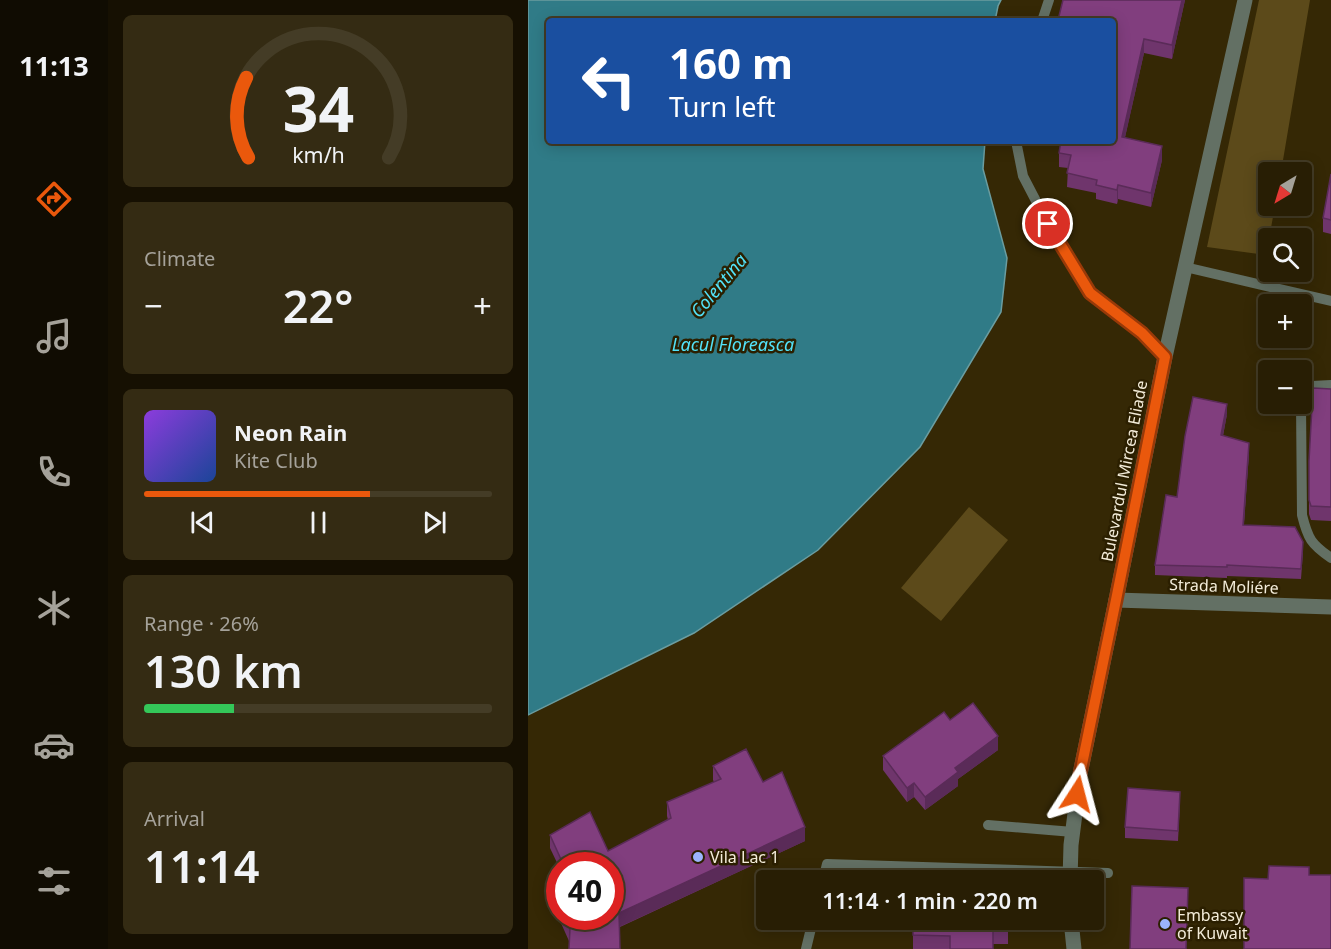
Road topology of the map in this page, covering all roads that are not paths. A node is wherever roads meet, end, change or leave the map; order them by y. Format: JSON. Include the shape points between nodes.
{"nodes":[{"id":1,"x":1049,"y":0,"type":"edge"},
{"id":2,"x":1245,"y":0,"type":"edge"},
{"id":3,"x":1043,"y":18,"type":"edge"},
{"id":4,"x":1017,"y":144,"type":"edge"},
{"id":5,"x":1185,"y":267,"type":"junction"},
{"id":6,"x":1331,"y":301,"type":"edge"},
{"id":7,"x":1165,"y":357,"type":"junction"},
{"id":8,"x":1331,"y":385,"type":"edge"},
{"id":9,"x":1312,"y":386,"type":"edge"},
{"id":10,"x":1301,"y":414,"type":"edge"},
{"id":11,"x":1331,"y":558,"type":"edge"},
{"id":12,"x":1116,"y":600,"type":"junction"},
{"id":13,"x":1331,"y":607,"type":"edge"},
{"id":14,"x":988,"y":825,"type":"dead end"},
{"id":15,"x":1073,"y":832,"type":"junction"},
{"id":16,"x":825,"y":870,"type":"edge"},
{"id":17,"x":948,"y":870,"type":"edge"},
{"id":18,"x":1070,"y":870,"type":"edge"},
{"id":19,"x":1104,"y":873,"type":"edge"},
{"id":20,"x":1108,"y":873,"type":"dead end"},
{"id":21,"x":811,"y":930,"type":"edge"},
{"id":22,"x":1072,"y":930,"type":"edge"},
{"id":23,"x":806,"y":949,"type":"edge"},
{"id":24,"x":1074,"y":949,"type":"edge"}],
"edges":[{"from":1,"to":3,"type":"lane"},
{"from":2,"to":5,"type":"street","name":"Bulevardul Mircea Eliade"},
{"from":4,"to":7,"type":"lane","via":[[1023,176],[1090,293],[1142,333]]},
{"from":5,"to":6,"type":"lane"},
{"from":5,"to":7,"type":"street","name":"Bulevardul Mircea Eliade"},
{"from":7,"to":12,"type":"street","name":"Bulevardul Mircea Eliade"},
{"from":8,"to":9,"type":"lane"},
{"from":10,"to":11,"type":"lane","via":[[1302,515],[1310,541]]},
{"from":12,"to":13,"type":"street","name":"Strada Moliére"},
{"from":12,"to":15,"type":"street","name":"Bulevardul Mircea Eliade","via":[[1080,774]]},
{"from":14,"to":15,"type":"lane"},
{"from":15,"to":18,"type":"street","name":"Bulevardul Mircea Eliade"},
{"from":16,"to":17,"type":"lane","via":[[826,864]]},
{"from":19,"to":20,"type":"lane"},
{"from":21,"to":23,"type":"lane"},
{"from":22,"to":24,"type":"street"}]}
